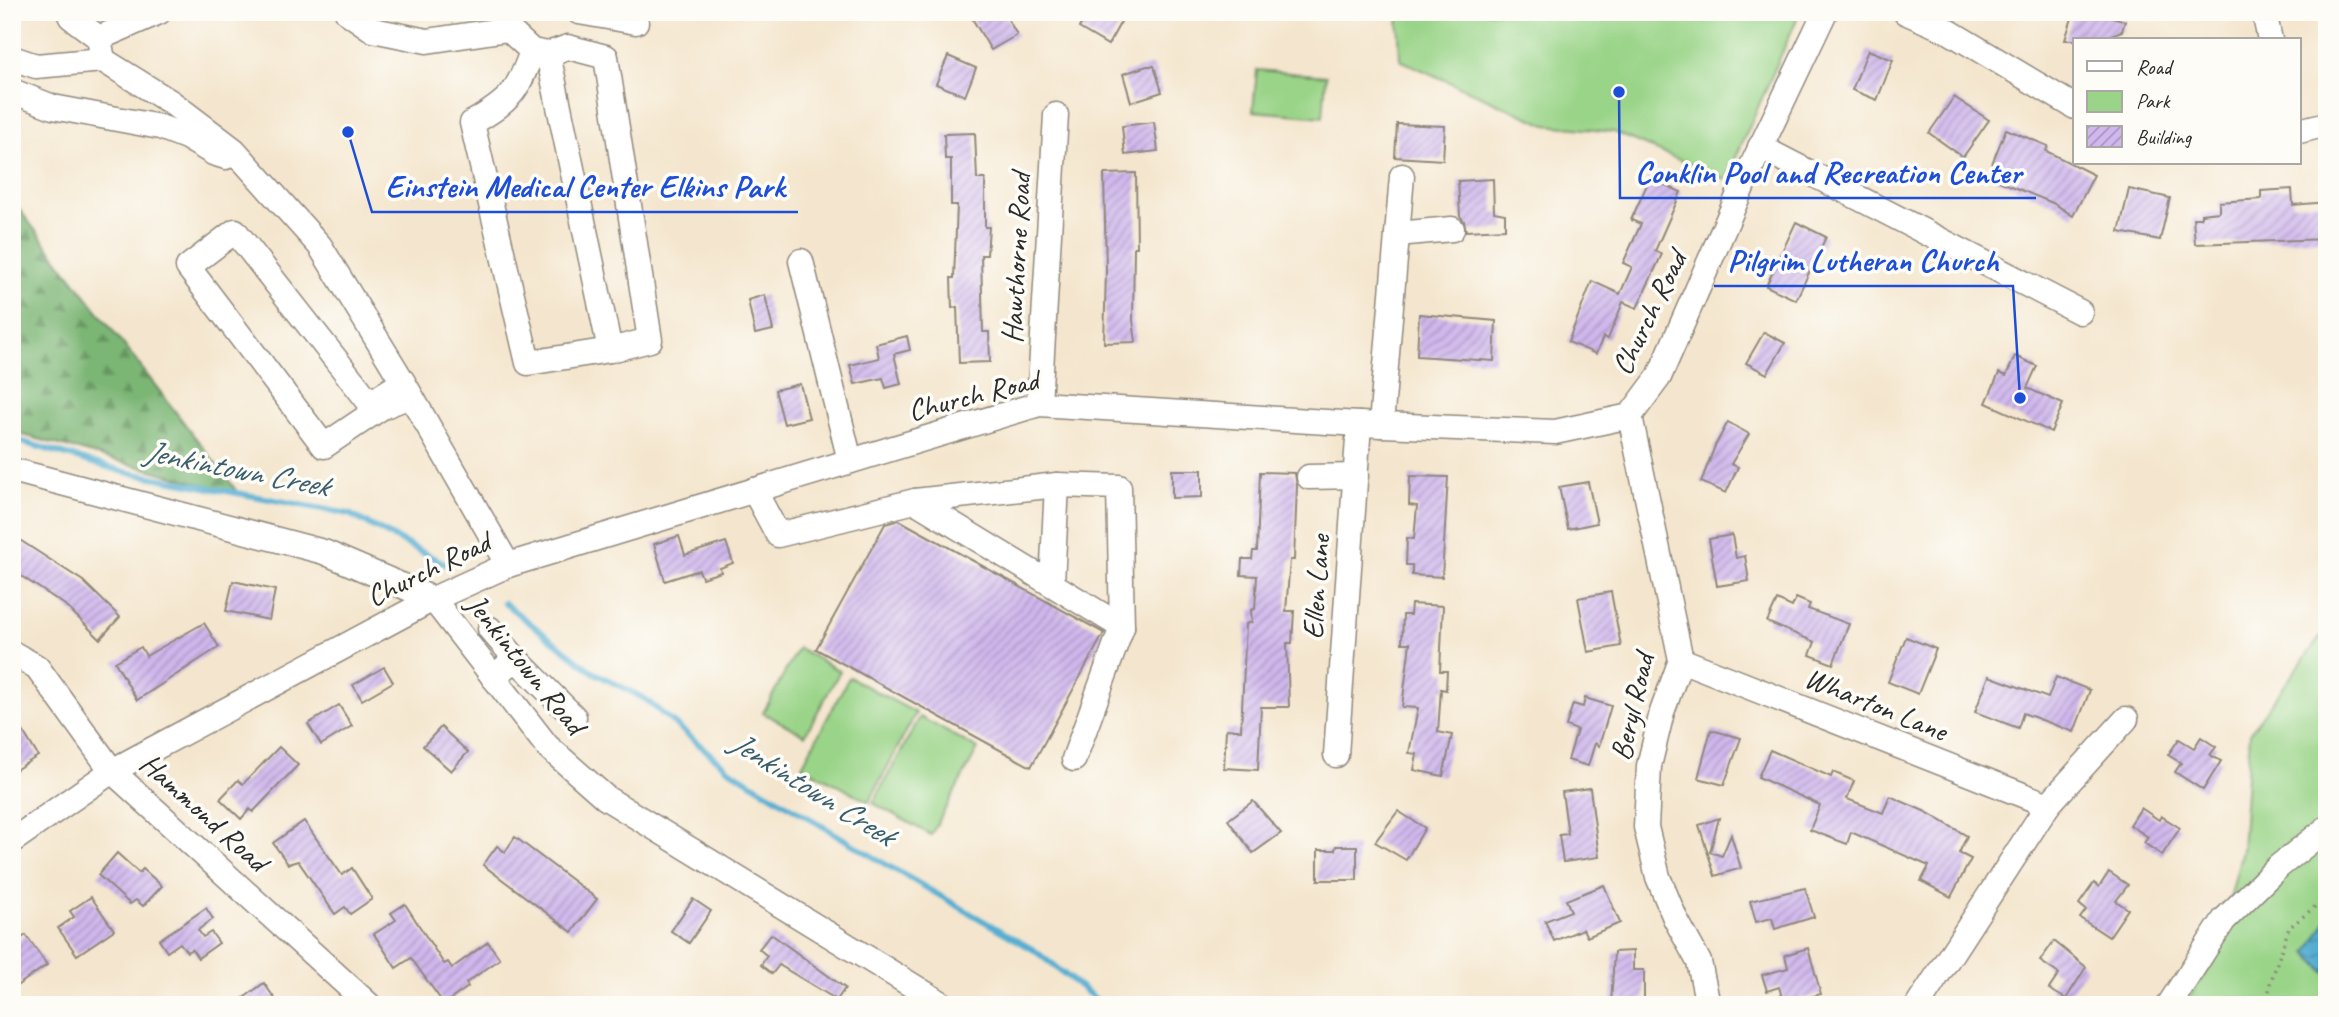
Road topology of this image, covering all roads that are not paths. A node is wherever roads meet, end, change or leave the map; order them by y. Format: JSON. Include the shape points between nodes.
{"nodes":[{"id":1,"x":69,"y":12,"type":"edge"},
{"id":2,"x":159,"y":12,"type":"edge"},
{"id":3,"x":347,"y":12,"type":"edge"},
{"id":4,"x":579,"y":12,"type":"edge"},
{"id":5,"x":634,"y":12,"type":"edge"},
{"id":6,"x":1825,"y":12,"type":"edge"},
{"id":7,"x":1905,"y":12,"type":"edge"},
{"id":8,"x":2264,"y":12,"type":"edge"},
{"id":9,"x":509,"y":21,"type":"edge"},
{"id":10,"x":2270,"y":38,"type":"edge"},
{"id":11,"x":101,"y":49,"type":"junction"},
{"id":12,"x":540,"y":52,"type":"junction"},
{"id":13,"x":12,"y":58,"type":"edge"},
{"id":14,"x":12,"y":91,"type":"edge"},
{"id":15,"x":2073,"y":106,"type":"edge"},
{"id":16,"x":1056,"y":115,"type":"dead end"},
{"id":17,"x":2327,"y":124,"type":"edge"},
{"id":18,"x":2300,"y":131,"type":"edge"},
{"id":19,"x":1760,"y":147,"type":"junction"},
{"id":20,"x":244,"y":161,"type":"junction"},
{"id":21,"x":1402,"y":176,"type":"dead end"},
{"id":22,"x":1452,"y":229,"type":"dead end"},
{"id":23,"x":1397,"y":234,"type":"junction"},
{"id":24,"x":801,"y":261,"type":"dead end"},
{"id":25,"x":2080,"y":312,"type":"dead end"},
{"id":26,"x":610,"y":351,"type":"junction"},
{"id":27,"x":407,"y":389,"type":"junction"},
{"id":28,"x":1039,"y":404,"type":"junction"},
{"id":29,"x":1630,"y":416,"type":"junction"},
{"id":30,"x":1370,"y":424,"type":"junction"},
{"id":31,"x":850,"y":461,"type":"junction"},
{"id":32,"x":12,"y":470,"type":"edge"},
{"id":33,"x":1356,"y":476,"type":"junction"},
{"id":34,"x":1309,"y":477,"type":"dead end"},
{"id":35,"x":1057,"y":485,"type":"junction"},
{"id":36,"x":754,"y":490,"type":"junction"},
{"id":37,"x":915,"y":501,"type":"junction"},
{"id":38,"x":508,"y":565,"type":"junction"},
{"id":39,"x":1052,"y":583,"type":"junction"},
{"id":40,"x":433,"y":598,"type":"junction"},
{"id":41,"x":1122,"y":627,"type":"junction"},
{"id":42,"x":490,"y":629,"type":"dead end"},
{"id":43,"x":12,"y":653,"type":"edge"},
{"id":44,"x":516,"y":659,"type":"junction"},
{"id":45,"x":1681,"y":660,"type":"junction"},
{"id":46,"x":493,"y":677,"type":"junction"},
{"id":47,"x":574,"y":717,"type":"dead end"},
{"id":48,"x":2126,"y":719,"type":"dead end"},
{"id":49,"x":1336,"y":755,"type":"dead end"},
{"id":50,"x":1073,"y":759,"type":"dead end"},
{"id":51,"x":112,"y":771,"type":"junction"},
{"id":52,"x":2048,"y":805,"type":"junction"},
{"id":53,"x":2327,"y":828,"type":"edge"},
{"id":54,"x":12,"y":841,"type":"edge"},
{"id":55,"x":369,"y":1005,"type":"edge"},
{"id":56,"x":943,"y":1005,"type":"edge"},
{"id":57,"x":1708,"y":1005,"type":"edge"},
{"id":58,"x":1918,"y":1005,"type":"edge"},
{"id":59,"x":2169,"y":1005,"type":"edge"}],
"edges":[{"from":1,"to":11,"type":"street"},
{"from":2,"to":11,"type":"street"},
{"from":3,"to":9,"type":"street","via":[[373,30],[427,41]]},
{"from":4,"to":5,"type":"street","via":[[636,22]]},
{"from":6,"to":19,"type":"street","name":"Church Road"},
{"from":7,"to":15,"type":"street","via":[[1948,31]]},
{"from":8,"to":10,"type":"street"},
{"from":9,"to":12,"type":"street"},
{"from":11,"to":13,"type":"street","via":[[36,66]]},
{"from":11,"to":20,"type":"street"},
{"from":12,"to":26,"type":"street"},
{"from":12,"to":26,"type":"street","via":[[568,47],[606,57],[650,340]]},
{"from":12,"to":26,"type":"street","via":[[521,84],[496,109],[472,123],[528,363]]},
{"from":14,"to":20,"type":"street","via":[[53,107],[160,127],[213,153]]},
{"from":16,"to":28,"type":"street","name":"Hawthorne Road"},
{"from":17,"to":18,"type":"street"},
{"from":19,"to":25,"type":"street"},
{"from":19,"to":29,"type":"street","name":"Church Road","via":[[1658,377]]},
{"from":20,"to":27,"type":"street","via":[[320,246]]},
{"from":21,"to":23,"type":"street","name":"Ellen Lane"},
{"from":22,"to":23,"type":"street"},
{"from":23,"to":30,"type":"street","name":"Ellen Lane"},
{"from":24,"to":31,"type":"street"},
{"from":27,"to":27,"type":"street","via":[[369,403],[235,231],[188,267],[324,446]]},
{"from":27,"to":38,"type":"street"},
{"from":28,"to":30,"type":"street","name":"Church Road"},
{"from":28,"to":31,"type":"street","name":"Church Road"},
{"from":29,"to":30,"type":"street","name":"Church Road","via":[[1555,432]]},
{"from":29,"to":45,"type":"street","name":"Beryl Road"},
{"from":30,"to":33,"type":"street","name":"Ellen Lane"},
{"from":31,"to":36,"type":"street","name":"Church Road"},
{"from":32,"to":40,"type":"street","name":"Jenkintown Road","via":[[324,552]]},
{"from":33,"to":34,"type":"street"},
{"from":33,"to":49,"type":"street","name":"Ellen Lane"},
{"from":35,"to":37,"type":"street"},
{"from":35,"to":39,"type":"street"},
{"from":35,"to":41,"type":"street","via":[[1119,487]]},
{"from":36,"to":37,"type":"street","via":[[778,534]]},
{"from":36,"to":38,"type":"street","name":"Church Road"},
{"from":37,"to":39,"type":"street"},
{"from":38,"to":40,"type":"street","name":"Church Road"},
{"from":39,"to":41,"type":"street"},
{"from":40,"to":46,"type":"street","name":"Jenkintown Road"},
{"from":40,"to":51,"type":"street","name":"Church Road"},
{"from":41,"to":50,"type":"street"},
{"from":42,"to":44,"type":"street"},
{"from":43,"to":51,"type":"street","name":"Hammond Road","via":[[37,667]]},
{"from":44,"to":46,"type":"street"},
{"from":44,"to":47,"type":"street"},
{"from":45,"to":52,"type":"street","name":"Wharton Lane"},
{"from":45,"to":57,"type":"street","name":"Beryl Road","via":[[1649,766],[1646,827],[1658,877],[1699,962]]},
{"from":46,"to":56,"type":"street","name":"Jenkintown Road","via":[[547,746],[606,798]]},
{"from":48,"to":52,"type":"street"},
{"from":51,"to":54,"type":"street","name":"Church Road"},
{"from":51,"to":55,"type":"street","name":"Hammond Road"},
{"from":52,"to":58,"type":"street"},
{"from":53,"to":59,"type":"street","via":[[2278,867],[2224,920]]}]}
